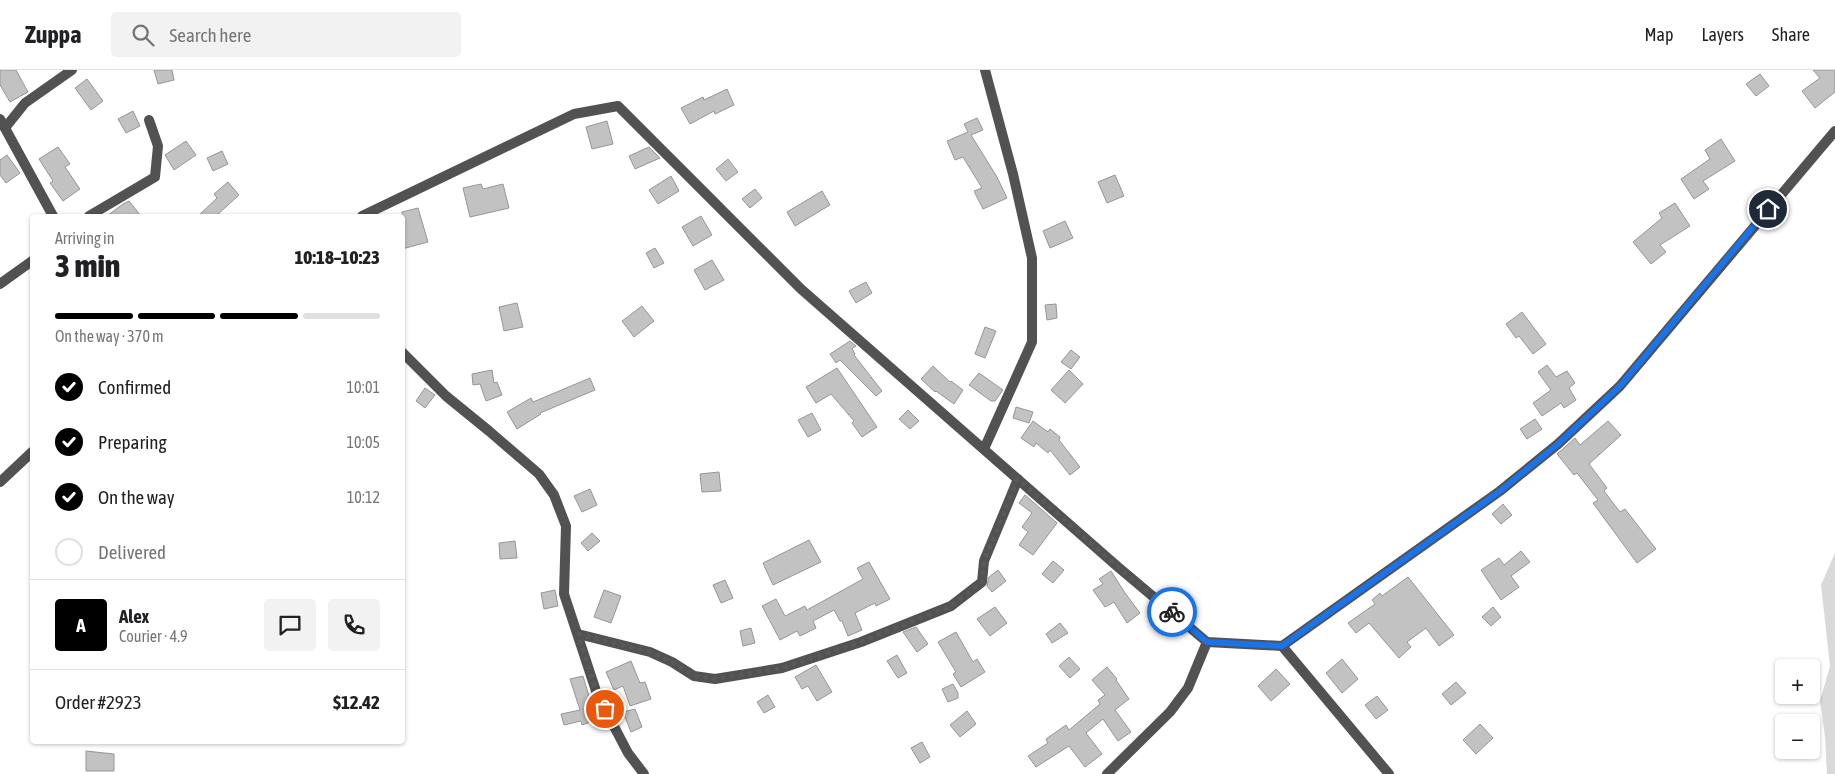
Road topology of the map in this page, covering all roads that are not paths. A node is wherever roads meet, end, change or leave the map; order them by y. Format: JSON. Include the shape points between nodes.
{"nodes":[{"id":1,"x":72,"y":70,"type":"edge"},
{"id":2,"x":985,"y":70,"type":"edge"},
{"id":3,"x":149,"y":120,"type":"dead end"},
{"id":4,"x":3,"y":123,"type":"edge"},
{"id":5,"x":1835,"y":131,"type":"edge"},
{"id":6,"x":52,"y":214,"type":"edge"},
{"id":7,"x":92,"y":214,"type":"edge"},
{"id":8,"x":366,"y":214,"type":"edge"},
{"id":9,"x":30,"y":262,"type":"edge"},
{"id":10,"x":0,"y":284,"type":"edge"},
{"id":11,"x":405,"y":355,"type":"edge"},
{"id":12,"x":984,"y":449,"type":"junction"},
{"id":13,"x":30,"y":454,"type":"edge"},
{"id":14,"x":1018,"y":479,"type":"junction"},
{"id":15,"x":0,"y":482,"type":"edge"},
{"id":16,"x":578,"y":634,"type":"junction"},
{"id":17,"x":1207,"y":642,"type":"junction"},
{"id":18,"x":1282,"y":646,"type":"junction"},
{"id":19,"x":644,"y":774,"type":"edge"},
{"id":20,"x":1107,"y":774,"type":"edge"},
{"id":21,"x":1388,"y":774,"type":"edge"}],
"edges":[{"from":1,"to":4,"type":"street"},
{"from":2,"to":12,"type":"street","via":[[1032,258],[1032,342]]},
{"from":3,"to":7,"type":"street","via":[[158,146],[155,178]]},
{"from":4,"to":6,"type":"street"},
{"from":5,"to":18,"type":"street","via":[[1620,386],[1558,444],[1500,491]]},
{"from":8,"to":12,"type":"street","via":[[574,114],[618,106],[801,289]]},
{"from":9,"to":10,"type":"street"},
{"from":11,"to":16,"type":"street","via":[[446,396],[539,474],[554,495],[566,526],[564,594]]},
{"from":12,"to":14,"type":"street"},
{"from":13,"to":15,"type":"street"},
{"from":14,"to":16,"type":"street","via":[[984,561],[982,582],[951,606],[860,642],[782,668],[716,679],[694,676],[650,652]]},
{"from":14,"to":17,"type":"street"},
{"from":16,"to":19,"type":"street","via":[[597,694],[628,753]]},
{"from":17,"to":18,"type":"street"},
{"from":17,"to":20,"type":"street","via":[[1188,688],[1170,712]]},
{"from":18,"to":21,"type":"street"}]}
